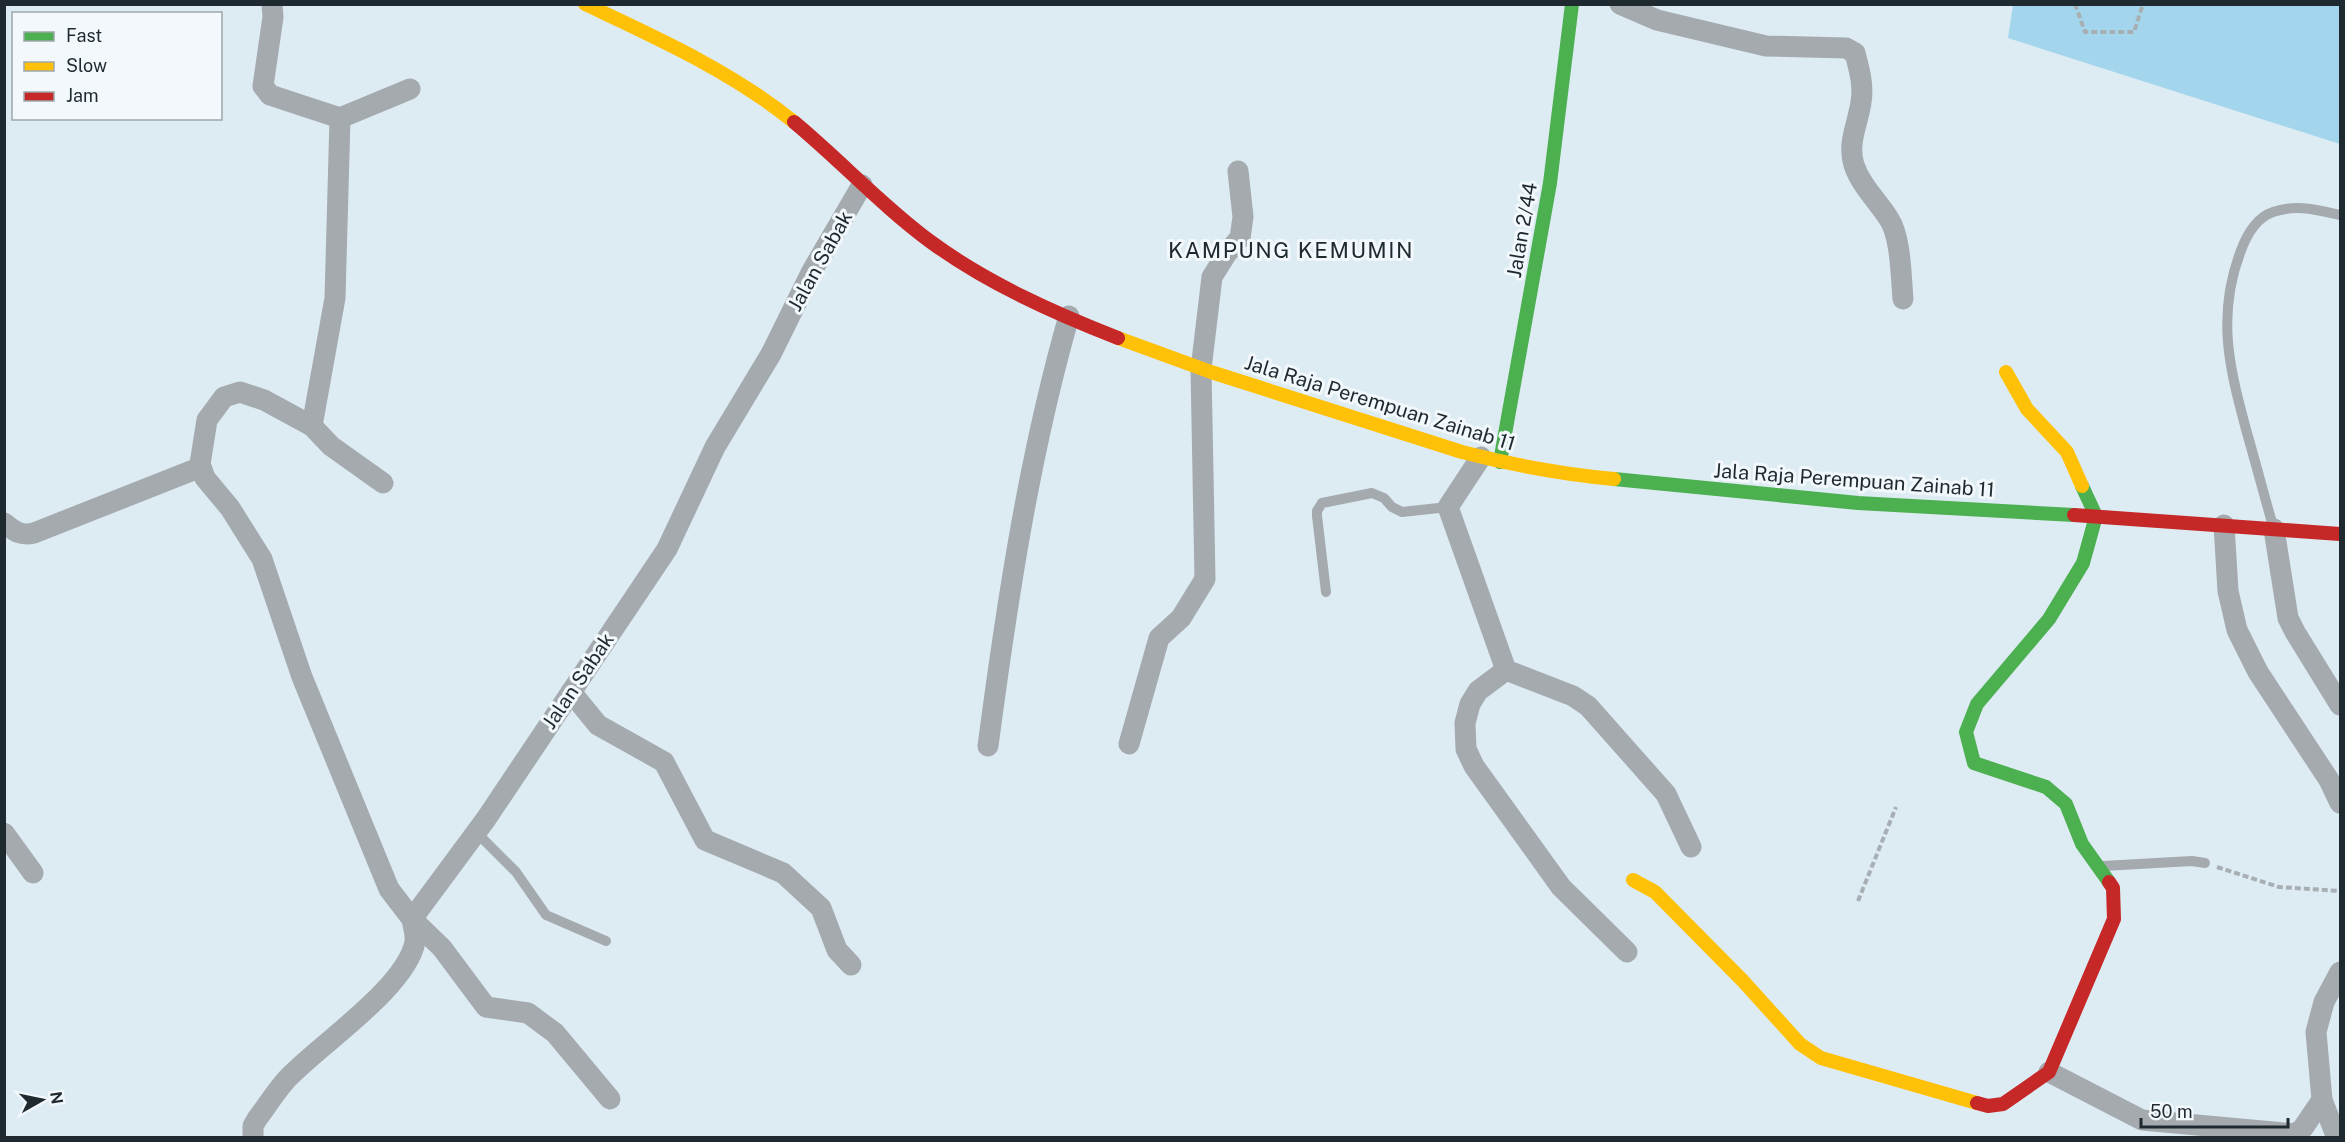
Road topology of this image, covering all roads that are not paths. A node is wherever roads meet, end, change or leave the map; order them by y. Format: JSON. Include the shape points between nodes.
{"nodes":[{"id":1,"x":272,"y":4,"type":"edge"},
{"id":2,"x":585,"y":4,"type":"edge"},
{"id":3,"x":1572,"y":4,"type":"edge"},
{"id":4,"x":1620,"y":4,"type":"edge"},
{"id":5,"x":410,"y":89,"type":"dead end"},
{"id":6,"x":339,"y":118,"type":"junction"},
{"id":7,"x":1238,"y":171,"type":"dead end"},
{"id":8,"x":862,"y":185,"type":"junction"},
{"id":9,"x":2340,"y":215,"type":"edge"},
{"id":10,"x":1903,"y":299,"type":"dead end"},
{"id":11,"x":1069,"y":316,"type":"junction"},
{"id":12,"x":1201,"y":369,"type":"junction"},
{"id":13,"x":2006,"y":372,"type":"dead end"},
{"id":14,"x":312,"y":426,"type":"junction"},
{"id":15,"x":1490,"y":459,"type":"junction"},
{"id":16,"x":201,"y":467,"type":"junction"},
{"id":17,"x":383,"y":483,"type":"dead end"},
{"id":18,"x":1448,"y":507,"type":"junction"},
{"id":19,"x":2096,"y":516,"type":"junction"},
{"id":20,"x":4,"y":523,"type":"edge"},
{"id":21,"x":2224,"y":525,"type":"junction"},
{"id":22,"x":2274,"y":530,"type":"junction"},
{"id":23,"x":2340,"y":534,"type":"edge"},
{"id":24,"x":1326,"y":592,"type":"dead end"},
{"id":25,"x":1506,"y":670,"type":"junction"},
{"id":26,"x":571,"y":692,"type":"junction"},
{"id":27,"x":2340,"y":705,"type":"edge"},
{"id":28,"x":1129,"y":744,"type":"dead end"},
{"id":29,"x":988,"y":746,"type":"dead end"},
{"id":30,"x":2340,"y":803,"type":"edge"},
{"id":31,"x":476,"y":831,"type":"junction"},
{"id":32,"x":4,"y":833,"type":"edge"},
{"id":33,"x":1691,"y":847,"type":"dead end"},
{"id":34,"x":2205,"y":863,"type":"road end"},
{"id":35,"x":2099,"y":866,"type":"junction"},
{"id":36,"x":33,"y":873,"type":"dead end"},
{"id":37,"x":1633,"y":880,"type":"dead end"},
{"id":38,"x":412,"y":919,"type":"junction"},
{"id":39,"x":606,"y":941,"type":"dead end"},
{"id":40,"x":1627,"y":952,"type":"dead end"},
{"id":41,"x":850,"y":965,"type":"dead end"},
{"id":42,"x":2340,"y":972,"type":"edge"},
{"id":43,"x":2049,"y":1072,"type":"junction"},
{"id":44,"x":610,"y":1099,"type":"dead end"},
{"id":45,"x":2322,"y":1100,"type":"junction"},
{"id":46,"x":2295,"y":1136,"type":"edge"},
{"id":47,"x":253,"y":1137,"type":"edge"},
{"id":48,"x":2337,"y":1137,"type":"edge"}],
"edges":[{"from":1,"to":6,"type":"street","via":[[263,86],[270,95]]},
{"from":2,"to":8,"type":"main road","name":"Jala Raja Perempuan Zainab 11","via":[[745,85],[827,150]]},
{"from":3,"to":15,"type":"main road","name":"Jalan 2/44","via":[[1550,183]]},
{"from":4,"to":10,"type":"street","via":[[1657,21],[1766,46],[1846,48],[1855,53],[1862,77],[1862,101],[1853,133],[1854,166],[1890,220],[1898,248]]},
{"from":5,"to":6,"type":"street"},
{"from":6,"to":14,"type":"street","via":[[335,298]]},
{"from":7,"to":12,"type":"street","via":[[1243,218],[1240,238],[1212,277]]},
{"from":8,"to":11,"type":"main road","name":"Jala Raja Perempuan Zainab 11","via":[[952,257]]},
{"from":8,"to":26,"type":"street","name":"Jalan Sabak","via":[[812,271],[771,354],[715,447],[667,549]]},
{"from":9,"to":22,"type":"lane","via":[[2300,207],[2270,213],[2254,224],[2245,239],[2231,284],[2226,318],[2230,371]]},
{"from":11,"to":12,"type":"main road","name":"Jala Raja Perempuan Zainab 11"},
{"from":11,"to":29,"type":"street","via":[[1025,513]]},
{"from":12,"to":15,"type":"main road","name":"Jala Raja Perempuan Zainab 11"},
{"from":12,"to":28,"type":"street","via":[[1205,579],[1181,618],[1162,633]]},
{"from":13,"to":19,"type":"main road","via":[[2027,409],[2067,452]]},
{"from":14,"to":16,"type":"street","via":[[264,400],[240,392],[224,397],[207,420]]},
{"from":14,"to":17,"type":"street","via":[[331,446]]},
{"from":15,"to":18,"type":"street"},
{"from":15,"to":19,"type":"main road","name":"Jala Raja Perempuan Zainab 11","via":[[1570,475],[1858,503]]},
{"from":16,"to":20,"type":"street","via":[[25,535],[15,533]]},
{"from":16,"to":38,"type":"street","via":[[262,560],[302,677],[388,889]]},
{"from":18,"to":24,"type":"lane","via":[[1402,512],[1372,493],[1322,503],[1317,516]]},
{"from":18,"to":25,"type":"street"},
{"from":19,"to":21,"type":"main road","name":"Jala Raja Perempuan Zainab 11"},
{"from":19,"to":35,"type":"main road","via":[[2083,563],[2049,619],[1977,704],[1966,732],[1974,763],[2046,787],[2067,804],[2082,844]]},
{"from":21,"to":22,"type":"main road","name":"Jala Raja Perempuan Zainab 11"},
{"from":21,"to":30,"type":"street","via":[[2228,591],[2237,630],[2258,672]]},
{"from":22,"to":23,"type":"main road","name":"Jala Raja Perempuan Zainab 11"},
{"from":22,"to":27,"type":"street","via":[[2288,618]]},
{"from":25,"to":33,"type":"street","via":[[1573,696],[1588,706],[1666,794]]},
{"from":25,"to":40,"type":"street","via":[[1478,691],[1470,704],[1465,723],[1466,748],[1474,766],[1561,887]]},
{"from":26,"to":31,"type":"street","name":"Jalan Sabak"},
{"from":26,"to":41,"type":"street","via":[[598,725],[664,762],[705,840],[783,873],[814,902],[823,912],[837,950]]},
{"from":31,"to":38,"type":"street","name":"Jalan Sabak"},
{"from":31,"to":39,"type":"lane","via":[[516,872],[546,915]]},
{"from":32,"to":36,"type":"street"},
{"from":34,"to":35,"type":"lane"},
{"from":35,"to":43,"type":"main road","via":[[2113,888],[2114,919]]},
{"from":37,"to":43,"type":"main road","via":[[1654,892],[1800,1044],[1821,1058],[1988,1106],[2003,1104]]},
{"from":38,"to":44,"type":"street","via":[[442,948],[486,1007],[528,1013],[555,1033]]},
{"from":38,"to":47,"type":"street","via":[[415,940],[410,957],[396,977],[287,1079],[257,1119]]},
{"from":42,"to":45,"type":"street","via":[[2324,1002],[2316,1032]]},
{"from":43,"to":46,"type":"street","via":[[2142,1120]]},
{"from":45,"to":46,"type":"street"},
{"from":45,"to":48,"type":"street"}]}
